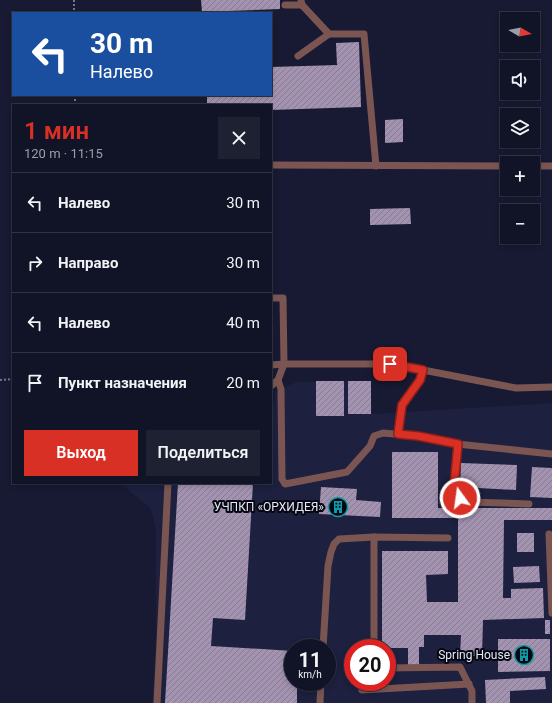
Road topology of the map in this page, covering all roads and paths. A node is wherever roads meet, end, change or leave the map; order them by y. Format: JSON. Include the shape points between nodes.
{"nodes":[{"id":1,"x":74,"y":0,"type":"edge"},
{"id":2,"x":301,"y":2,"type":"edge"},
{"id":3,"x":285,"y":5,"type":"dead end"},
{"id":4,"x":74,"y":12,"type":"edge"},
{"id":5,"x":329,"y":34,"type":"junction"},
{"id":6,"x":298,"y":56,"type":"dead end"},
{"id":7,"x":272,"y":165,"type":"edge"},
{"id":8,"x":376,"y":166,"type":"junction"},
{"id":9,"x":500,"y":166,"type":"edge"},
{"id":10,"x":540,"y":166,"type":"edge"},
{"id":11,"x":552,"y":166,"type":"edge"},
{"id":12,"x":272,"y":298,"type":"edge"},
{"id":13,"x":284,"y":364,"type":"junction"},
{"id":14,"x":272,"y":365,"type":"edge"},
{"id":15,"x":423,"y":370,"type":"junction"},
{"id":16,"x":12,"y":379,"type":"edge"},
{"id":17,"x":0,"y":380,"type":"edge"},
{"id":18,"x":278,"y":380,"type":"junction"},
{"id":19,"x":272,"y":385,"type":"edge"},
{"id":20,"x":552,"y":387,"type":"edge"},
{"id":21,"x":398,"y":434,"type":"junction"},
{"id":22,"x":458,"y":444,"type":"junction"},
{"id":23,"x":552,"y":454,"type":"edge"},
{"id":24,"x":168,"y":484,"type":"edge"},
{"id":25,"x":529,"y":504,"type":"dead end"},
{"id":26,"x":549,"y":534,"type":"dead end"},
{"id":27,"x":374,"y":537,"type":"junction"},
{"id":28,"x":448,"y":538,"type":"dead end"},
{"id":29,"x":552,"y":613,"type":"edge"},
{"id":30,"x":324,"y":639,"type":"edge"},
{"id":31,"x":374,"y":639,"type":"edge"},
{"id":32,"x":396,"y":668,"type":"edge"},
{"id":33,"x":469,"y":684,"type":"junction"},
{"id":34,"x":396,"y":688,"type":"edge"},
{"id":35,"x":321,"y":691,"type":"edge"},
{"id":36,"x":157,"y":703,"type":"edge"},
{"id":37,"x":320,"y":703,"type":"edge"},
{"id":38,"x":472,"y":703,"type":"edge"}],
"edges":[{"from":1,"to":4,"type":"path"},
{"from":2,"to":3,"type":"lane"},
{"from":2,"to":5,"type":"lane"},
{"from":5,"to":6,"type":"lane"},
{"from":5,"to":8,"type":"lane","via":[[364,34]]},
{"from":7,"to":8,"type":"lane"},
{"from":8,"to":9,"type":"lane"},
{"from":10,"to":11,"type":"lane"},
{"from":12,"to":13,"type":"lane","via":[[283,298]]},
{"from":13,"to":14,"type":"lane"},
{"from":13,"to":15,"type":"lane","via":[[390,364]]},
{"from":13,"to":18,"type":"lane"},
{"from":15,"to":20,"type":"lane","via":[[516,388]]},
{"from":15,"to":21,"type":"lane","via":[[420,380],[402,405]]},
{"from":16,"to":17,"type":"path"},
{"from":18,"to":19,"type":"lane"},
{"from":18,"to":21,"type":"lane","via":[[282,389],[284,484],[347,472],[370,446],[374,436],[383,433]]},
{"from":21,"to":22,"type":"lane"},
{"from":22,"to":23,"type":"lane"},
{"from":22,"to":25,"type":"lane","via":[[454,486],[460,498],[470,502]]},
{"from":24,"to":36,"type":"lane"},
{"from":26,"to":29,"type":"lane"},
{"from":27,"to":28,"type":"lane"},
{"from":27,"to":30,"type":"lane","via":[[339,539],[334,544],[328,566]]},
{"from":27,"to":31,"type":"lane"},
{"from":32,"to":33,"type":"lane","via":[[460,667]]},
{"from":33,"to":34,"type":"lane"},
{"from":33,"to":38,"type":"lane"},
{"from":35,"to":37,"type":"lane"}]}
